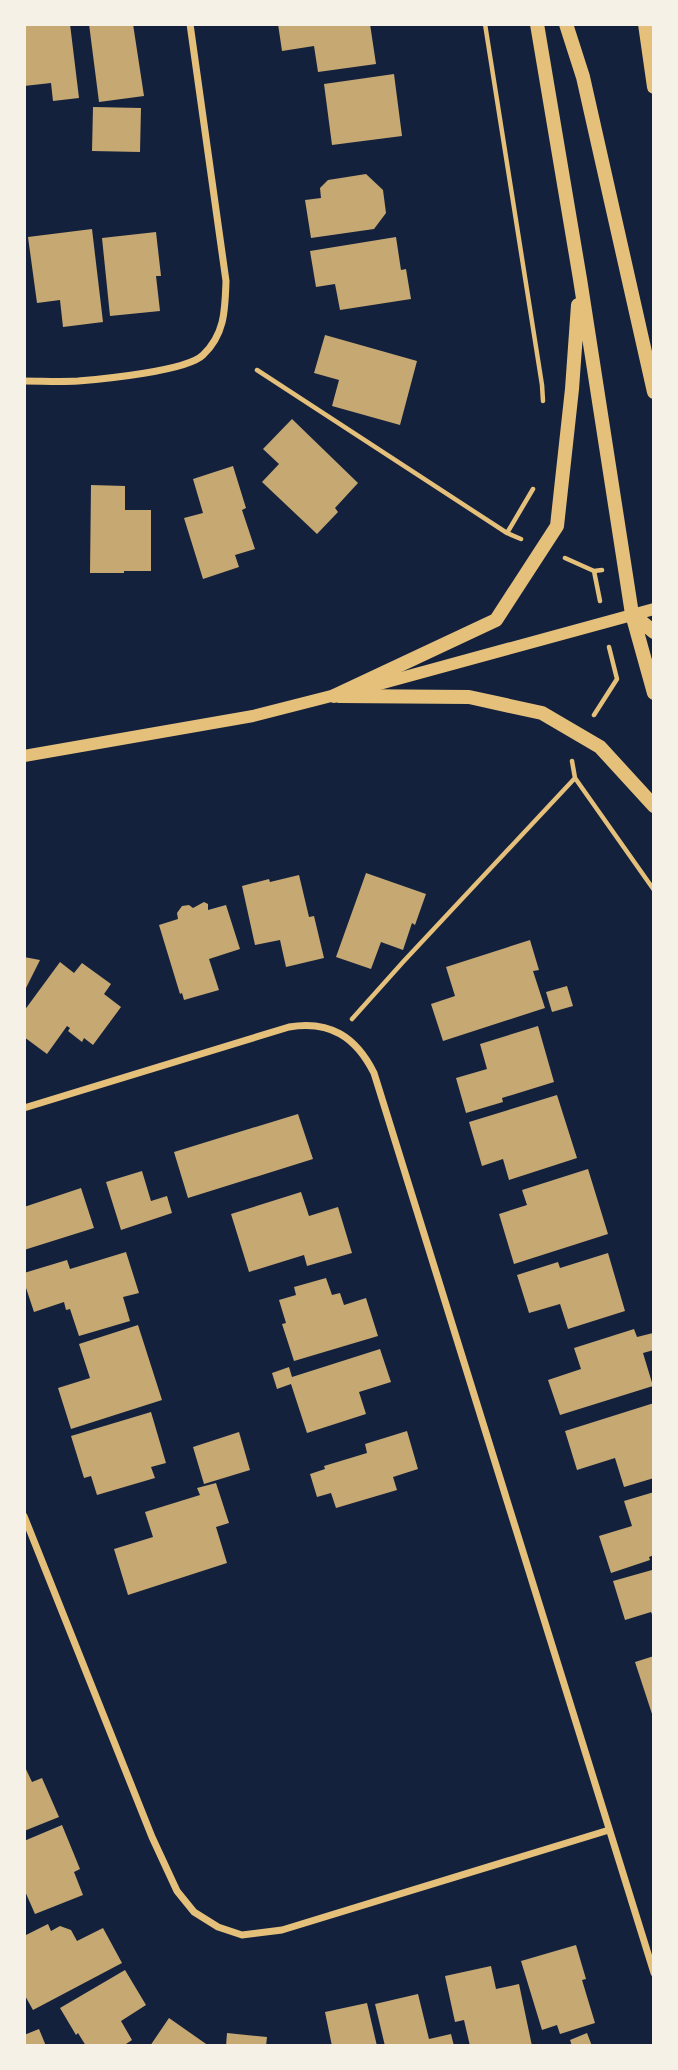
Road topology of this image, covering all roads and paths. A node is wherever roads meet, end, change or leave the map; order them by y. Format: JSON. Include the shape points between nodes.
{"nodes":[{"id":1,"x":190,"y":24,"type":"edge"},
{"id":2,"x":485,"y":24,"type":"edge"},
{"id":3,"x":537,"y":24,"type":"edge"},
{"id":4,"x":566,"y":24,"type":"edge"},
{"id":5,"x":645,"y":24,"type":"edge"},
{"id":6,"x":653,"y":87,"type":"edge"},
{"id":7,"x":580,"y":279,"type":"junction"},
{"id":8,"x":257,"y":370,"type":"dead end"},
{"id":9,"x":24,"y":382,"type":"edge"},
{"id":10,"x":653,"y":392,"type":"edge"},
{"id":11,"x":544,"y":411,"type":"dead end"},
{"id":12,"x":536,"y":482,"type":"dead end"},
{"id":13,"x":653,"y":609,"type":"edge"},
{"id":14,"x":632,"y":614,"type":"junction"},
{"id":15,"x":653,"y":632,"type":"edge"},
{"id":16,"x":653,"y":693,"type":"edge"},
{"id":17,"x":334,"y":696,"type":"junction"},
{"id":18,"x":24,"y":756,"type":"edge"},
{"id":19,"x":653,"y":806,"type":"edge"},
{"id":20,"x":653,"y":890,"type":"edge"},
{"id":21,"x":340,"y":1034,"type":"junction"},
{"id":22,"x":24,"y":1108,"type":"edge"},
{"id":23,"x":24,"y":1516,"type":"edge"},
{"id":24,"x":609,"y":1830,"type":"junction"},
{"id":25,"x":653,"y":1973,"type":"edge"}],
"edges":[{"from":1,"to":9,"type":"street","via":[[226,281],[225,314],[216,339],[201,358],[174,368],[77,381]]},
{"from":2,"to":11,"type":"path"},
{"from":3,"to":7,"type":"main road"},
{"from":4,"to":10,"type":"main road","via":[[583,77]]},
{"from":5,"to":6,"type":"main road"},
{"from":7,"to":14,"type":"main road"},
{"from":7,"to":17,"type":"main road","via":[[557,526],[496,620]]},
{"from":8,"to":12,"type":"path","via":[[507,533]]},
{"from":13,"to":14,"type":"street"},
{"from":14,"to":15,"type":"main road"},
{"from":14,"to":16,"type":"main road"},
{"from":14,"to":17,"type":"street"},
{"from":17,"to":18,"type":"street","via":[[253,716]]},
{"from":17,"to":19,"type":"main road","via":[[469,697],[542,713],[600,747]]},
{"from":20,"to":21,"type":"path","via":[[575,778]]},
{"from":21,"to":22,"type":"street","via":[[307,1024],[289,1027]]},
{"from":21,"to":24,"type":"street","via":[[365,1055],[374,1073]]},
{"from":23,"to":24,"type":"street","via":[[177,1891],[194,1912],[218,1927],[242,1935],[282,1930]]},
{"from":24,"to":25,"type":"street"}]}
